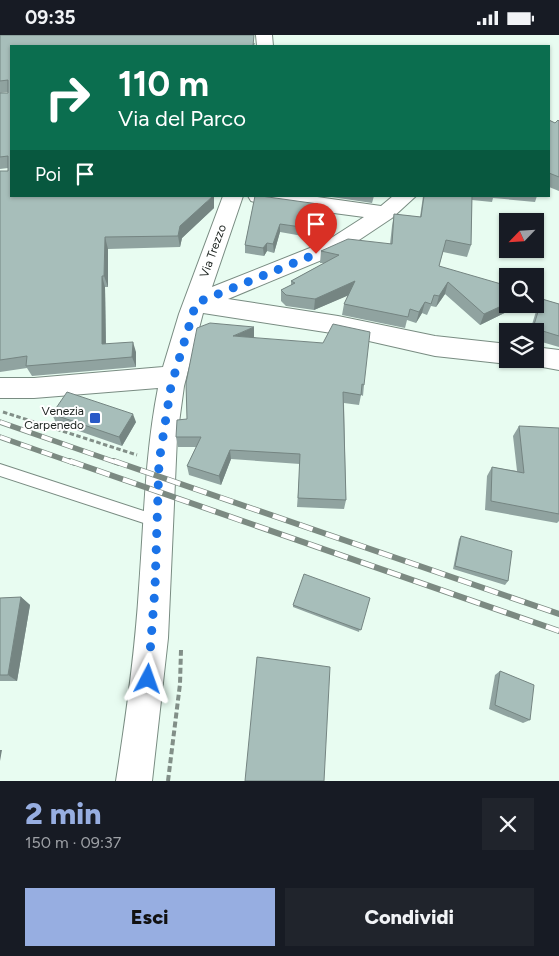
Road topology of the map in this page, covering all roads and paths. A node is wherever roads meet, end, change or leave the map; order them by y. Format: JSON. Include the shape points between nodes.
{"nodes":[{"id":1,"x":233,"y":197,"type":"edge"},
{"id":2,"x":265,"y":197,"type":"edge"},
{"id":3,"x":405,"y":197,"type":"edge"},
{"id":4,"x":385,"y":213,"type":"junction"},
{"id":5,"x":196,"y":303,"type":"junction"},
{"id":6,"x":499,"y":353,"type":"edge"},
{"id":7,"x":544,"y":358,"type":"edge"},
{"id":8,"x":559,"y":360,"type":"edge"},
{"id":9,"x":174,"y":376,"type":"junction"},
{"id":10,"x":0,"y":388,"type":"edge"},
{"id":11,"x":0,"y":411,"type":"edge"},
{"id":12,"x":159,"y":462,"type":"junction"},
{"id":13,"x":0,"y":470,"type":"edge"},
{"id":14,"x":156,"y":521,"type":"junction"},
{"id":15,"x":134,"y":781,"type":"edge"}],
"edges":[{"from":1,"to":5,"type":"street","name":"Via Trezzo","via":[[204,272]]},
{"from":2,"to":4,"type":"street"},
{"from":3,"to":4,"type":"street"},
{"from":4,"to":5,"type":"street","via":[[333,247]]},
{"from":5,"to":6,"type":"street","via":[[338,325],[435,346]]},
{"from":5,"to":9,"type":"street","name":"Via Trezzo"},
{"from":7,"to":8,"type":"street"},
{"from":9,"to":10,"type":"street"},
{"from":9,"to":12,"type":"street","name":"Via Trezzo"},
{"from":11,"to":12,"type":"path"},
{"from":12,"to":14,"type":"street","name":"Via Trezzo"},
{"from":13,"to":14,"type":"lane"},
{"from":14,"to":15,"type":"street","name":"Via Trezzo","via":[[147,697]]}]}
